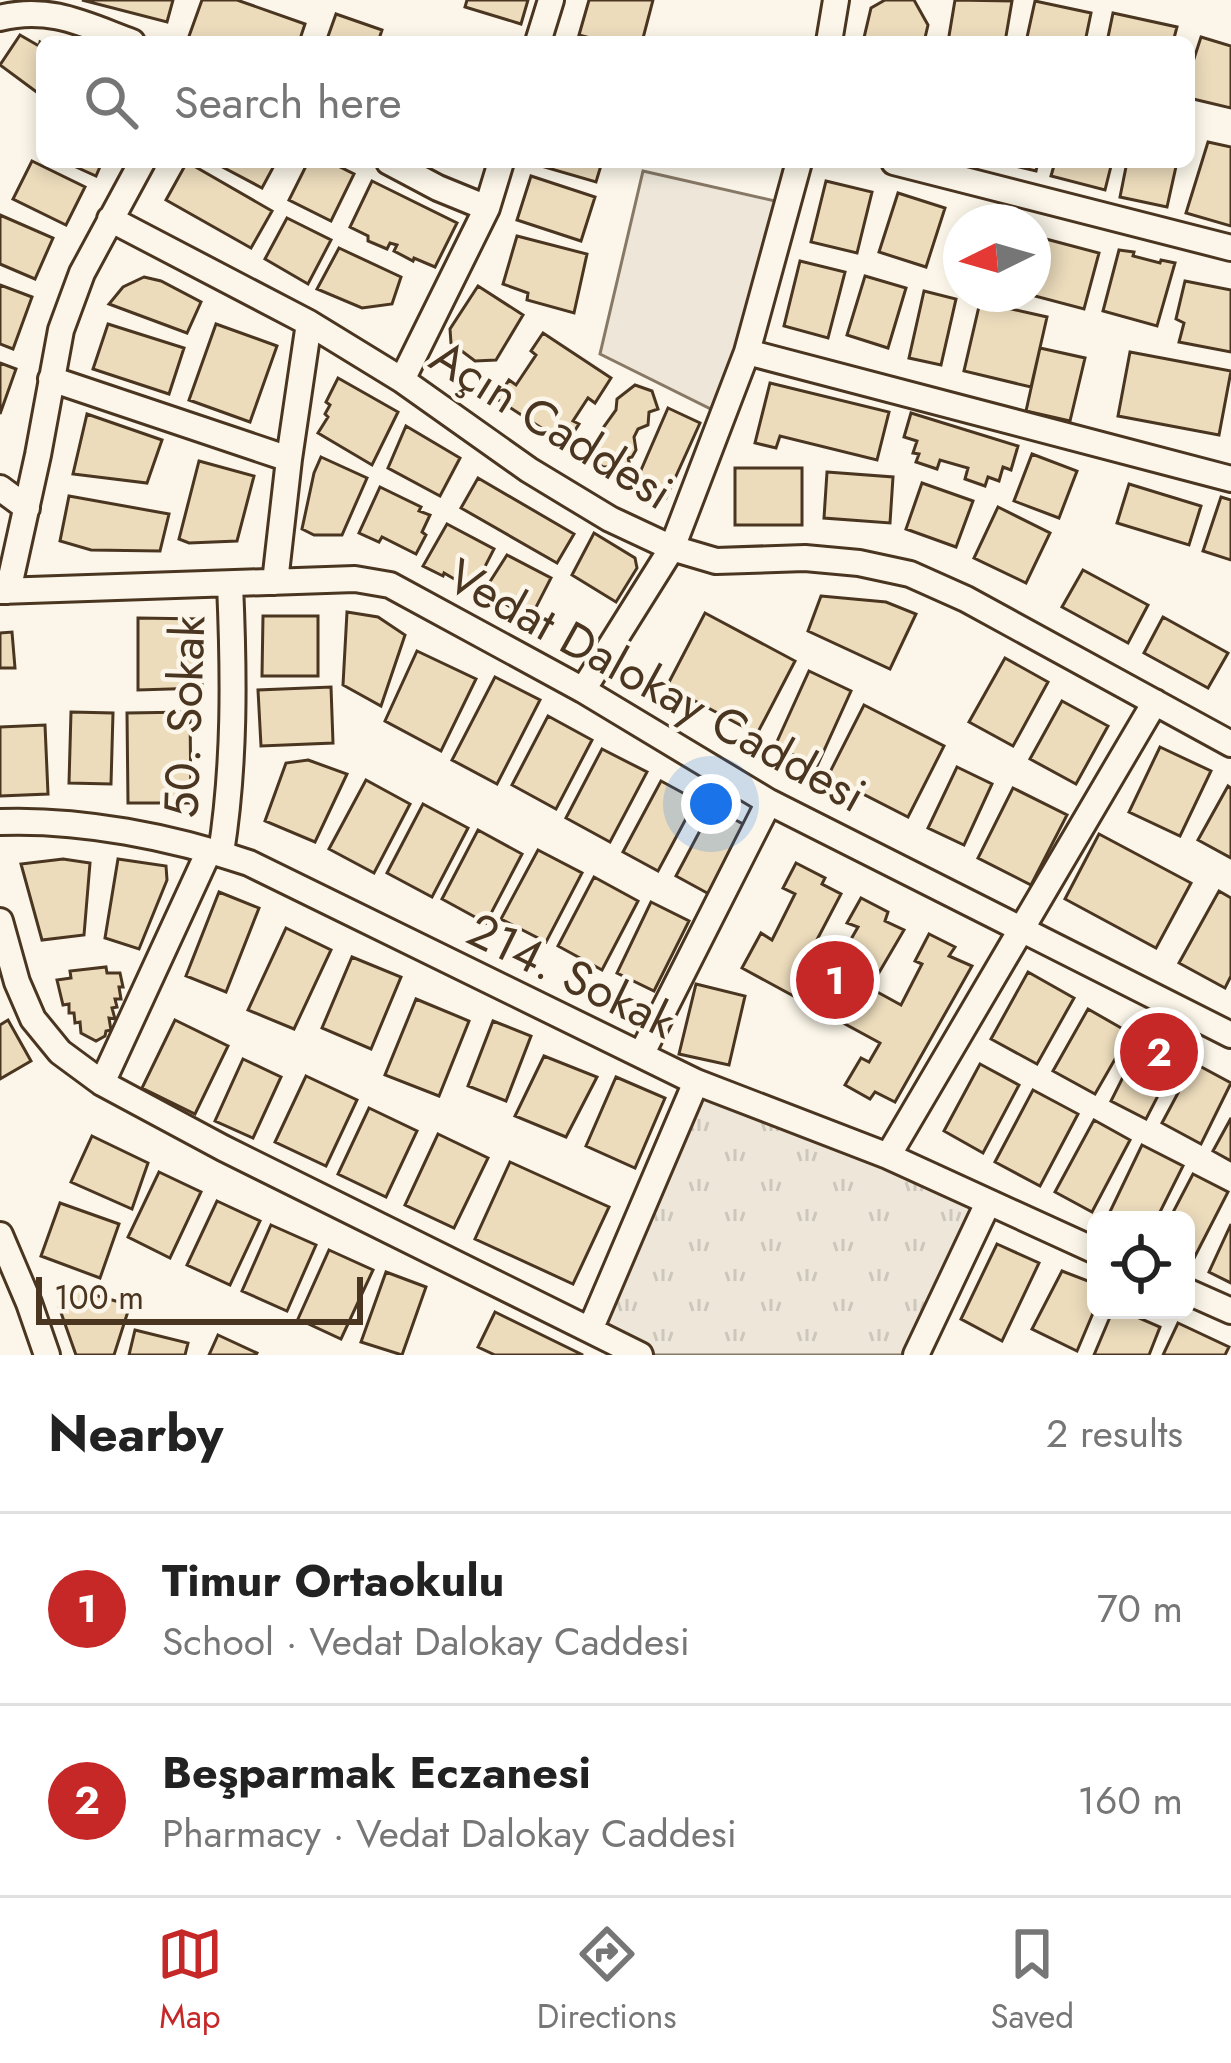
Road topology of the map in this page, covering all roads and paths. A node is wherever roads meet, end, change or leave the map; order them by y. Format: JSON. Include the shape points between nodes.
{"nodes":[{"id":1,"x":551,"y":0,"type":"edge"},
{"id":2,"x":836,"y":0,"type":"edge"},
{"id":3,"x":0,"y":18,"type":"edge"},
{"id":4,"x":115,"y":36,"type":"edge"},
{"id":5,"x":540,"y":36,"type":"edge"},
{"id":6,"x":830,"y":36,"type":"edge"},
{"id":7,"x":139,"y":168,"type":"edge"},
{"id":8,"x":400,"y":168,"type":"edge"},
{"id":9,"x":499,"y":168,"type":"edge"},
{"id":10,"x":797,"y":168,"type":"edge"},
{"id":11,"x":918,"y":168,"type":"edge"},
{"id":12,"x":487,"y":208,"type":"junction"},
{"id":13,"x":110,"y":219,"type":"junction"},
{"id":14,"x":1231,"y":248,"type":"edge"},
{"id":15,"x":309,"y":322,"type":"junction"},
{"id":16,"x":747,"y":352,"type":"junction"},
{"id":17,"x":51,"y":379,"type":"junction"},
{"id":18,"x":402,"y":380,"type":"junction"},
{"id":19,"x":289,"y":459,"type":"junction"},
{"id":20,"x":1231,"y":479,"type":"edge"},
{"id":21,"x":0,"y":488,"type":"edge"},
{"id":22,"x":27,"y":508,"type":"junction"},
{"id":23,"x":671,"y":548,"type":"junction"},
{"id":24,"x":275,"y":582,"type":"junction"},
{"id":25,"x":230,"y":584,"type":"junction"},
{"id":26,"x":4,"y":591,"type":"edge"},
{"id":27,"x":583,"y":690,"type":"junction"},
{"id":28,"x":1155,"y":702,"type":"junction"},
{"id":29,"x":1231,"y":744,"type":"edge"},
{"id":30,"x":769,"y":802,"type":"junction"},
{"id":31,"x":0,"y":822,"type":"edge"},
{"id":32,"x":215,"y":852,"type":"junction"},
{"id":33,"x":0,"y":921,"type":"edge"},
{"id":34,"x":1022,"y":928,"type":"junction"},
{"id":35,"x":1231,"y":1035,"type":"edge"},
{"id":36,"x":641,"y":1055,"type":"junction"},
{"id":37,"x":697,"y":1082,"type":"junction"},
{"id":38,"x":102,"y":1083,"type":"junction"},
{"id":39,"x":888,"y":1156,"type":"junction"},
{"id":40,"x":988,"y":1203,"type":"junction"},
{"id":41,"x":0,"y":1234,"type":"edge"},
{"id":42,"x":1087,"y":1247,"type":"edge"},
{"id":43,"x":1195,"y":1295,"type":"edge"},
{"id":44,"x":1231,"y":1311,"type":"edge"},
{"id":45,"x":590,"y":1330,"type":"junction"},
{"id":46,"x":47,"y":1355,"type":"edge"},
{"id":47,"x":640,"y":1355,"type":"edge"},
{"id":48,"x":916,"y":1355,"type":"edge"}],
"edges":[{"from":1,"to":5,"type":"street"},
{"from":2,"to":6,"type":"street"},
{"from":3,"to":4,"type":"street","via":[[32,11]]},
{"from":7,"to":13,"type":"street"},
{"from":8,"to":12,"type":"street"},
{"from":9,"to":12,"type":"street"},
{"from":10,"to":16,"type":"street"},
{"from":11,"to":14,"type":"street"},
{"from":12,"to":18,"type":"street"},
{"from":13,"to":15,"type":"street","name":"Açın Caddesi"},
{"from":13,"to":17,"type":"street","via":[[82,273]]},
{"from":15,"to":18,"type":"street","name":"Açın Caddesi"},
{"from":15,"to":19,"type":"street"},
{"from":16,"to":20,"type":"street"},
{"from":16,"to":23,"type":"street"},
{"from":17,"to":19,"type":"street"},
{"from":17,"to":22,"type":"street"},
{"from":18,"to":23,"type":"street","name":"Açın Caddesi","via":[[529,470]]},
{"from":19,"to":24,"type":"street"},
{"from":21,"to":22,"type":"street"},
{"from":22,"to":26,"type":"street"},
{"from":23,"to":27,"type":"street"},
{"from":23,"to":28,"type":"street","name":"Açın Caddesi","via":[[716,562],[805,558],[910,574]]},
{"from":24,"to":25,"type":"street","name":"Vedat Dalokay Caddesi"},
{"from":24,"to":27,"type":"street","name":"Vedat Dalokay Caddesi","via":[[355,578],[390,585]]},
{"from":25,"to":26,"type":"street","name":"Vedat Dalokay Caddesi"},
{"from":25,"to":32,"type":"street","name":"50. Sokak","via":[[235,682],[228,806]]},
{"from":27,"to":30,"type":"street","name":"Vedat Dalokay Caddesi"},
{"from":28,"to":29,"type":"street","name":"Açın Caddesi"},
{"from":28,"to":34,"type":"street"},
{"from":30,"to":34,"type":"street","name":"Vedat Dalokay Caddesi"},
{"from":30,"to":36,"type":"street"},
{"from":31,"to":32,"type":"street","name":"214. Sokak","via":[[111,830]]},
{"from":32,"to":36,"type":"street","name":"214. Sokak"},
{"from":32,"to":38,"type":"street","name":"50. Sokak"},
{"from":33,"to":38,"type":"street","via":[[32,1019]]},
{"from":34,"to":35,"type":"street","name":"Vedat Dalokay Caddesi"},
{"from":34,"to":39,"type":"street"},
{"from":36,"to":37,"type":"street","name":"214. Sokak"},
{"from":37,"to":39,"type":"street","name":"214. Sokak"},
{"from":37,"to":45,"type":"street"},
{"from":38,"to":45,"type":"street"},
{"from":39,"to":40,"type":"street","name":"214. Sokak"},
{"from":40,"to":42,"type":"street","name":"214. Sokak"},
{"from":40,"to":48,"type":"street"},
{"from":41,"to":46,"type":"street"},
{"from":43,"to":44,"type":"street"},
{"from":45,"to":47,"type":"street"}]}
